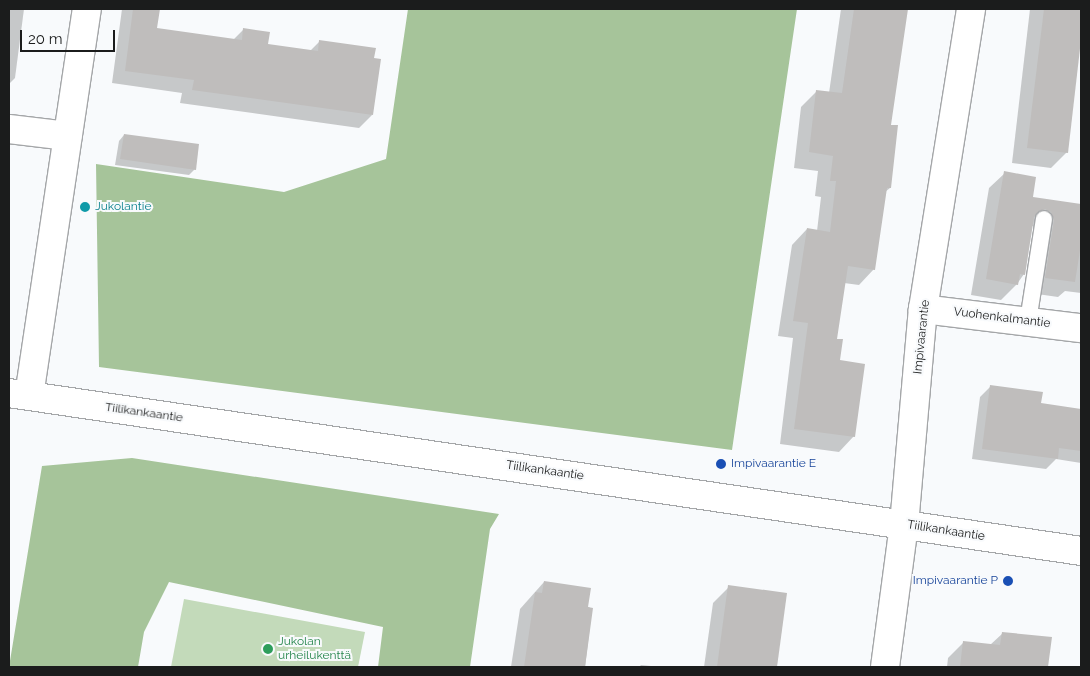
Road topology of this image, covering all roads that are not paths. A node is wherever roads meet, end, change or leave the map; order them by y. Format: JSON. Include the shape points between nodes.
{"nodes":[{"id":1,"x":87,"y":9,"type":"edge"},
{"id":2,"x":971,"y":9,"type":"edge"},
{"id":3,"x":9,"y":128,"type":"edge"},
{"id":4,"x":68,"y":136,"type":"junction"},
{"id":5,"x":1044,"y":219,"type":"dead end"},
{"id":6,"x":923,"y":309,"type":"junction"},
{"id":7,"x":1028,"y":321,"type":"junction"},
{"id":8,"x":1081,"y":328,"type":"edge"},
{"id":9,"x":19,"y":395,"type":"edge"},
{"id":10,"x":904,"y":525,"type":"junction"},
{"id":11,"x":1081,"y":551,"type":"edge"},
{"id":12,"x":885,"y":667,"type":"edge"}],
"edges":[{"from":1,"to":4,"type":"street"},
{"from":2,"to":6,"type":"street","name":"Impivaarantie"},
{"from":3,"to":4,"type":"street"},
{"from":4,"to":9,"type":"street"},
{"from":5,"to":7,"type":"lane"},
{"from":6,"to":7,"type":"street","name":"Vuohenkalmantie"},
{"from":6,"to":10,"type":"street","name":"Impivaarantie"},
{"from":7,"to":8,"type":"street","name":"Vuohenkalmantie"},
{"from":9,"to":10,"type":"street","name":"Tiilikankaantie"},
{"from":10,"to":11,"type":"street","name":"Tiilikankaantie"},
{"from":10,"to":12,"type":"street","name":"Impivaarantie"}]}
